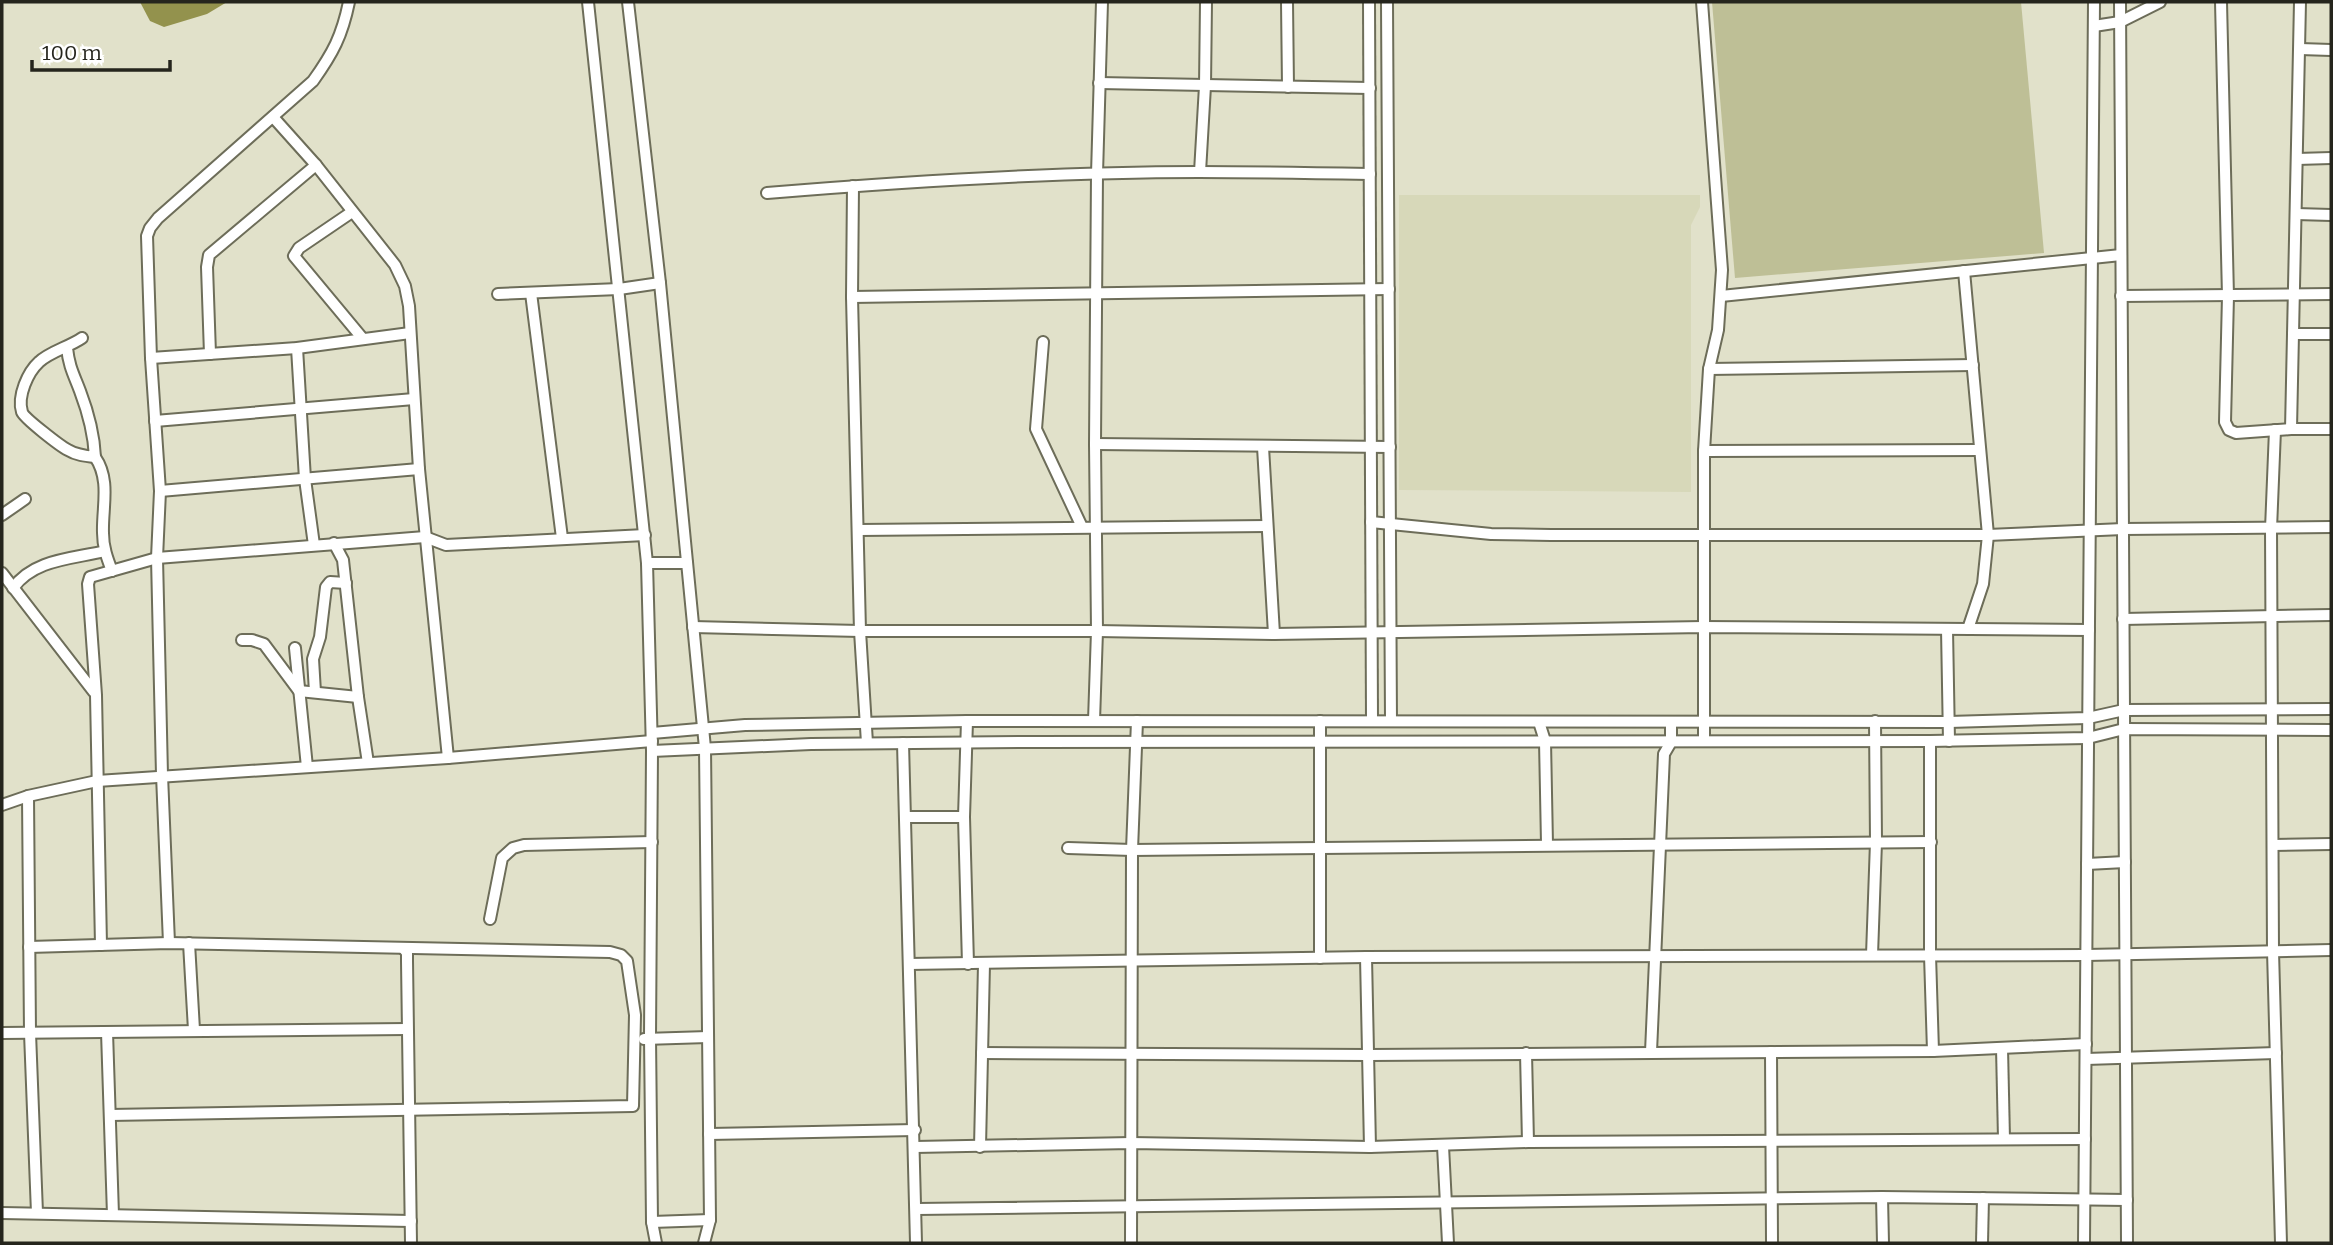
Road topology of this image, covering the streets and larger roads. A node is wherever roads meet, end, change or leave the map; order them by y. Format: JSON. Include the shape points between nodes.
{"nodes":[{"id":1,"x":349,"y":2,"type":"edge"},
{"id":2,"x":588,"y":2,"type":"edge"},
{"id":3,"x":628,"y":2,"type":"edge"},
{"id":4,"x":1102,"y":2,"type":"edge"},
{"id":5,"x":1206,"y":2,"type":"edge"},
{"id":6,"x":1287,"y":2,"type":"edge"},
{"id":7,"x":1369,"y":2,"type":"edge"},
{"id":8,"x":1387,"y":2,"type":"edge"},
{"id":9,"x":1702,"y":2,"type":"edge"},
{"id":10,"x":2094,"y":2,"type":"edge"},
{"id":11,"x":2120,"y":2,"type":"edge"},
{"id":12,"x":2160,"y":2,"type":"edge"},
{"id":13,"x":2221,"y":2,"type":"edge"},
{"id":14,"x":2300,"y":2,"type":"edge"},
{"id":15,"x":2120,"y":22,"type":"junction"},
{"id":16,"x":2094,"y":26,"type":"junction"},
{"id":17,"x":2300,"y":49,"type":"junction"},
{"id":18,"x":2331,"y":50,"type":"edge"},
{"id":19,"x":1099,"y":83,"type":"junction"},
{"id":20,"x":1205,"y":86,"type":"junction"},
{"id":21,"x":1288,"y":87,"type":"junction"},
{"id":22,"x":1370,"y":88,"type":"junction"},
{"id":23,"x":273,"y":117,"type":"junction"},
{"id":24,"x":2331,"y":158,"type":"edge"},
{"id":25,"x":2297,"y":159,"type":"junction"},
{"id":26,"x":316,"y":164,"type":"junction"},
{"id":27,"x":1200,"y":172,"type":"junction"},
{"id":28,"x":1097,"y":174,"type":"junction"},
{"id":29,"x":1370,"y":174,"type":"junction"},
{"id":30,"x":853,"y":186,"type":"junction"},
{"id":31,"x":767,"y":193,"type":"dead end"},
{"id":32,"x":352,"y":212,"type":"junction"},
{"id":33,"x":2296,"y":214,"type":"junction"},
{"id":34,"x":2331,"y":215,"type":"edge"},
{"id":35,"x":2121,"y":255,"type":"junction"},
{"id":36,"x":2092,"y":258,"type":"junction"},
{"id":37,"x":1964,"y":271,"type":"junction"},
{"id":38,"x":660,"y":283,"type":"junction"},
{"id":39,"x":619,"y":289,"type":"junction"},
{"id":40,"x":1389,"y":289,"type":"junction"},
{"id":41,"x":1370,"y":290,"type":"junction"},
{"id":42,"x":531,"y":293,"type":"junction"},
{"id":43,"x":1096,"y":293,"type":"junction"},
{"id":44,"x":498,"y":294,"type":"dead end"},
{"id":45,"x":2331,"y":294,"type":"edge"},
{"id":46,"x":2294,"y":295,"type":"junction"},
{"id":47,"x":1721,"y":296,"type":"junction"},
{"id":48,"x":2121,"y":296,"type":"junction"},
{"id":49,"x":2228,"y":296,"type":"junction"},
{"id":50,"x":852,"y":297,"type":"junction"},
{"id":51,"x":410,"y":333,"type":"junction"},
{"id":52,"x":2293,"y":334,"type":"junction"},
{"id":53,"x":2331,"y":334,"type":"edge"},
{"id":54,"x":82,"y":338,"type":"dead end"},
{"id":55,"x":363,"y":339,"type":"junction"},
{"id":56,"x":1043,"y":342,"type":"dead end"},
{"id":57,"x":67,"y":348,"type":"junction"},
{"id":58,"x":298,"y":348,"type":"junction"},
{"id":59,"x":210,"y":354,"type":"junction"},
{"id":60,"x":151,"y":358,"type":"junction"},
{"id":61,"x":1973,"y":365,"type":"junction"},
{"id":62,"x":1709,"y":369,"type":"junction"},
{"id":63,"x":414,"y":399,"type":"junction"},
{"id":64,"x":300,"y":410,"type":"junction"},
{"id":65,"x":155,"y":421,"type":"junction"},
{"id":66,"x":2291,"y":429,"type":"junction"},
{"id":67,"x":2331,"y":429,"type":"edge"},
{"id":68,"x":2274,"y":430,"type":"junction"},
{"id":69,"x":1095,"y":444,"type":"junction"},
{"id":70,"x":1371,"y":446,"type":"junction"},
{"id":71,"x":1263,"y":447,"type":"junction"},
{"id":72,"x":1390,"y":447,"type":"junction"},
{"id":73,"x":1979,"y":450,"type":"junction"},
{"id":74,"x":1704,"y":451,"type":"junction"},
{"id":75,"x":94,"y":457,"type":"junction"},
{"id":76,"x":419,"y":469,"type":"junction"},
{"id":77,"x":305,"y":479,"type":"junction"},
{"id":78,"x":160,"y":491,"type":"junction"},
{"id":79,"x":25,"y":499,"type":"dead end"},
{"id":80,"x":2,"y":515,"type":"edge"},
{"id":81,"x":1371,"y":522,"type":"junction"},
{"id":82,"x":1267,"y":526,"type":"junction"},
{"id":83,"x":1390,"y":526,"type":"junction"},
{"id":84,"x":1082,"y":527,"type":"junction"},
{"id":85,"x":2331,"y":527,"type":"edge"},
{"id":86,"x":1097,"y":528,"type":"junction"},
{"id":87,"x":2272,"y":528,"type":"junction"},
{"id":88,"x":2123,"y":529,"type":"junction"},
{"id":89,"x":859,"y":530,"type":"junction"},
{"id":90,"x":2090,"y":530,"type":"junction"},
{"id":91,"x":645,"y":535,"type":"junction"},
{"id":92,"x":1704,"y":535,"type":"junction"},
{"id":93,"x":1987,"y":535,"type":"junction"},
{"id":94,"x":425,"y":537,"type":"junction"},
{"id":95,"x":562,"y":538,"type":"junction"},
{"id":96,"x":334,"y":543,"type":"junction"},
{"id":97,"x":314,"y":545,"type":"junction"},
{"id":98,"x":105,"y":551,"type":"junction"},
{"id":99,"x":157,"y":558,"type":"junction"},
{"id":100,"x":647,"y":563,"type":"junction"},
{"id":101,"x":687,"y":563,"type":"junction"},
{"id":102,"x":1371,"y":566,"type":"junction"},
{"id":103,"x":1390,"y":566,"type":"junction"},
{"id":104,"x":111,"y":571,"type":"junction"},
{"id":105,"x":2,"y":573,"type":"edge"},
{"id":106,"x":346,"y":583,"type":"junction"},
{"id":107,"x":13,"y":587,"type":"junction"},
{"id":108,"x":2272,"y":615,"type":"junction"},
{"id":109,"x":2331,"y":615,"type":"edge"},
{"id":110,"x":2123,"y":619,"type":"junction"},
{"id":111,"x":693,"y":627,"type":"junction"},
{"id":112,"x":1703,"y":627,"type":"junction"},
{"id":113,"x":1947,"y":629,"type":"junction"},
{"id":114,"x":1968,"y":629,"type":"junction"},
{"id":115,"x":2089,"y":630,"type":"junction"},
{"id":116,"x":860,"y":631,"type":"junction"},
{"id":117,"x":1097,"y":631,"type":"junction"},
{"id":118,"x":1372,"y":631,"type":"junction"},
{"id":119,"x":1391,"y":631,"type":"junction"},
{"id":120,"x":1274,"y":634,"type":"junction"},
{"id":121,"x":242,"y":640,"type":"dead end"},
{"id":122,"x":295,"y":648,"type":"dead end"},
{"id":123,"x":92,"y":656,"type":"junction"},
{"id":124,"x":77,"y":670,"type":"junction"},
{"id":125,"x":299,"y":691,"type":"junction"},
{"id":126,"x":315,"y":692,"type":"junction"},
{"id":127,"x":96,"y":695,"type":"junction"},
{"id":128,"x":358,"y":697,"type":"junction"},
{"id":129,"x":2273,"y":708,"type":"junction"},
{"id":130,"x":2331,"y":709,"type":"edge"},
{"id":131,"x":2124,"y":710,"type":"junction"},
{"id":132,"x":2088,"y":718,"type":"junction"},
{"id":133,"x":1792,"y":720,"type":"junction"},
{"id":134,"x":2001,"y":720,"type":"junction"},
{"id":135,"x":967,"y":721,"type":"junction"},
{"id":136,"x":1028,"y":721,"type":"junction"},
{"id":137,"x":1137,"y":721,"type":"junction"},
{"id":138,"x":1372,"y":721,"type":"junction"},
{"id":139,"x":1391,"y":721,"type":"junction"},
{"id":140,"x":1608,"y":721,"type":"junction"},
{"id":141,"x":1875,"y":721,"type":"junction"},
{"id":142,"x":866,"y":722,"type":"junction"},
{"id":143,"x":1094,"y":722,"type":"junction"},
{"id":144,"x":1113,"y":722,"type":"junction"},
{"id":145,"x":1224,"y":722,"type":"junction"},
{"id":146,"x":1320,"y":722,"type":"junction"},
{"id":147,"x":1454,"y":722,"type":"junction"},
{"id":148,"x":1539,"y":722,"type":"junction"},
{"id":149,"x":1949,"y":722,"type":"junction"},
{"id":150,"x":811,"y":723,"type":"junction"},
{"id":151,"x":1655,"y":723,"type":"junction"},
{"id":152,"x":1671,"y":723,"type":"junction"},
{"id":153,"x":1704,"y":723,"type":"junction"},
{"id":154,"x":745,"y":725,"type":"junction"},
{"id":155,"x":704,"y":729,"type":"junction"},
{"id":156,"x":2124,"y":729,"type":"junction"},
{"id":157,"x":2273,"y":729,"type":"junction"},
{"id":158,"x":2331,"y":730,"type":"edge"},
{"id":159,"x":2088,"y":738,"type":"junction"},
{"id":160,"x":2002,"y":740,"type":"junction"},
{"id":161,"x":1545,"y":741,"type":"junction"},
{"id":162,"x":1607,"y":741,"type":"junction"},
{"id":163,"x":1656,"y":741,"type":"junction"},
{"id":164,"x":1671,"y":741,"type":"junction"},
{"id":165,"x":1704,"y":741,"type":"junction"},
{"id":166,"x":1792,"y":741,"type":"junction"},
{"id":167,"x":1875,"y":741,"type":"junction"},
{"id":168,"x":1930,"y":741,"type":"junction"},
{"id":169,"x":1949,"y":741,"type":"junction"},
{"id":170,"x":652,"y":742,"type":"junction"},
{"id":171,"x":1028,"y":742,"type":"junction"},
{"id":172,"x":1113,"y":742,"type":"junction"},
{"id":173,"x":1137,"y":742,"type":"junction"},
{"id":174,"x":1223,"y":742,"type":"junction"},
{"id":175,"x":867,"y":743,"type":"junction"},
{"id":176,"x":902,"y":743,"type":"junction"},
{"id":177,"x":967,"y":743,"type":"junction"},
{"id":178,"x":1320,"y":743,"type":"junction"},
{"id":179,"x":1454,"y":743,"type":"junction"},
{"id":180,"x":811,"y":744,"type":"junction"},
{"id":181,"x":745,"y":747,"type":"junction"},
{"id":182,"x":705,"y":748,"type":"junction"},
{"id":183,"x":1664,"y":754,"type":"junction"},
{"id":184,"x":448,"y":758,"type":"junction"},
{"id":185,"x":368,"y":763,"type":"junction"},
{"id":186,"x":307,"y":767,"type":"junction"},
{"id":187,"x":162,"y":775,"type":"junction"},
{"id":188,"x":97,"y":781,"type":"junction"},
{"id":189,"x":27,"y":796,"type":"junction"},
{"id":190,"x":2,"y":804,"type":"edge"},
{"id":191,"x":905,"y":817,"type":"junction"},
{"id":192,"x":964,"y":817,"type":"junction"},
{"id":193,"x":652,"y":842,"type":"junction"},
{"id":194,"x":1876,"y":842,"type":"junction"},
{"id":195,"x":1931,"y":842,"type":"junction"},
{"id":196,"x":1548,"y":844,"type":"junction"},
{"id":197,"x":2331,"y":844,"type":"edge"},
{"id":198,"x":1658,"y":845,"type":"junction"},
{"id":199,"x":2273,"y":845,"type":"junction"},
{"id":200,"x":1068,"y":848,"type":"dead end"},
{"id":201,"x":1321,"y":848,"type":"junction"},
{"id":202,"x":1132,"y":850,"type":"junction"},
{"id":203,"x":2125,"y":862,"type":"junction"},
{"id":204,"x":2087,"y":864,"type":"junction"},
{"id":205,"x":490,"y":919,"type":"dead end"},
{"id":206,"x":169,"y":943,"type":"junction"},
{"id":207,"x":188,"y":943,"type":"junction"},
{"id":208,"x":101,"y":945,"type":"junction"},
{"id":209,"x":29,"y":947,"type":"junction"},
{"id":210,"x":402,"y":948,"type":"junction"},
{"id":211,"x":2331,"y":950,"type":"edge"},
{"id":212,"x":2273,"y":951,"type":"junction"},
{"id":213,"x":2125,"y":954,"type":"junction"},
{"id":214,"x":1872,"y":955,"type":"junction"},
{"id":215,"x":1930,"y":955,"type":"junction"},
{"id":216,"x":2087,"y":955,"type":"junction"},
{"id":217,"x":1654,"y":956,"type":"junction"},
{"id":218,"x":1366,"y":957,"type":"junction"},
{"id":219,"x":1320,"y":958,"type":"junction"},
{"id":220,"x":1131,"y":961,"type":"junction"},
{"id":221,"x":909,"y":964,"type":"junction"},
{"id":222,"x":968,"y":964,"type":"junction"},
{"id":223,"x":984,"y":964,"type":"junction"},
{"id":224,"x":407,"y":1028,"type":"junction"},
{"id":225,"x":194,"y":1030,"type":"junction"},
{"id":226,"x":107,"y":1031,"type":"junction"},
{"id":227,"x":2,"y":1033,"type":"edge"},
{"id":228,"x":30,"y":1033,"type":"junction"},
{"id":229,"x":650,"y":1037,"type":"junction"},
{"id":230,"x":708,"y":1037,"type":"junction"},
{"id":231,"x":634,"y":1041,"type":"junction"},
{"id":232,"x":2086,"y":1044,"type":"junction"},
{"id":233,"x":2002,"y":1048,"type":"junction"},
{"id":234,"x":1933,"y":1051,"type":"junction"},
{"id":235,"x":1651,"y":1052,"type":"junction"},
{"id":236,"x":1771,"y":1052,"type":"junction"},
{"id":237,"x":2276,"y":1052,"type":"junction"},
{"id":238,"x":982,"y":1053,"type":"junction"},
{"id":239,"x":1526,"y":1053,"type":"junction"},
{"id":240,"x":1130,"y":1054,"type":"junction"},
{"id":241,"x":1369,"y":1055,"type":"junction"},
{"id":242,"x":2086,"y":1059,"type":"junction"},
{"id":243,"x":2126,"y":1059,"type":"junction"},
{"id":244,"x":409,"y":1111,"type":"junction"},
{"id":245,"x":110,"y":1115,"type":"junction"},
{"id":246,"x":915,"y":1130,"type":"junction"},
{"id":247,"x":709,"y":1134,"type":"junction"},
{"id":248,"x":2004,"y":1139,"type":"junction"},
{"id":249,"x":2085,"y":1139,"type":"junction"},
{"id":250,"x":1772,"y":1140,"type":"junction"},
{"id":251,"x":1528,"y":1142,"type":"junction"},
{"id":252,"x":1131,"y":1143,"type":"junction"},
{"id":253,"x":1443,"y":1146,"type":"junction"},
{"id":254,"x":915,"y":1147,"type":"junction"},
{"id":255,"x":980,"y":1147,"type":"junction"},
{"id":256,"x":1370,"y":1147,"type":"junction"},
{"id":257,"x":1882,"y":1197,"type":"junction"},
{"id":258,"x":1772,"y":1198,"type":"junction"},
{"id":259,"x":1983,"y":1198,"type":"junction"},
{"id":260,"x":2085,"y":1199,"type":"junction"},
{"id":261,"x":2127,"y":1200,"type":"junction"},
{"id":262,"x":1447,"y":1203,"type":"junction"},
{"id":263,"x":1131,"y":1206,"type":"junction"},
{"id":264,"x":917,"y":1209,"type":"junction"},
{"id":265,"x":2,"y":1213,"type":"edge"},
{"id":266,"x":37,"y":1213,"type":"junction"},
{"id":267,"x":113,"y":1215,"type":"junction"},
{"id":268,"x":710,"y":1220,"type":"junction"},
{"id":269,"x":411,"y":1221,"type":"junction"},
{"id":270,"x":652,"y":1222,"type":"junction"},
{"id":271,"x":411,"y":1243,"type":"edge"},
{"id":272,"x":656,"y":1243,"type":"edge"},
{"id":273,"x":704,"y":1243,"type":"edge"},
{"id":274,"x":916,"y":1243,"type":"edge"},
{"id":275,"x":1131,"y":1243,"type":"edge"},
{"id":276,"x":1448,"y":1243,"type":"edge"},
{"id":277,"x":1772,"y":1243,"type":"edge"},
{"id":278,"x":1883,"y":1243,"type":"edge"},
{"id":279,"x":1982,"y":1243,"type":"edge"},
{"id":280,"x":2084,"y":1243,"type":"edge"},
{"id":281,"x":2127,"y":1243,"type":"edge"},
{"id":282,"x":2281,"y":1243,"type":"edge"}],
"edges":[{"from":1,"to":23,"type":"street","via":[[329,60]]},
{"from":2,"to":39,"type":"street"},
{"from":3,"to":38,"type":"street"},
{"from":4,"to":19,"type":"street"},
{"from":5,"to":20,"type":"street"},
{"from":6,"to":21,"type":"street"},
{"from":7,"to":22,"type":"street"},
{"from":8,"to":40,"type":"street"},
{"from":9,"to":47,"type":"street"},
{"from":10,"to":16,"type":"street"},
{"from":11,"to":15,"type":"street"},
{"from":12,"to":15,"type":"street"},
{"from":13,"to":49,"type":"street"},
{"from":14,"to":17,"type":"street"},
{"from":15,"to":16,"type":"street"},
{"from":15,"to":35,"type":"street"},
{"from":16,"to":36,"type":"street"},
{"from":17,"to":18,"type":"street"},
{"from":17,"to":25,"type":"street"},
{"from":19,"to":20,"type":"street"},
{"from":19,"to":28,"type":"street"},
{"from":20,"to":21,"type":"street"},
{"from":20,"to":27,"type":"street"},
{"from":21,"to":22,"type":"street"},
{"from":22,"to":29,"type":"street"},
{"from":23,"to":26,"type":"street"},
{"from":23,"to":60,"type":"street","via":[[150,228],[146,248]]},
{"from":24,"to":25,"type":"street"},
{"from":25,"to":33,"type":"street"},
{"from":26,"to":32,"type":"street"},
{"from":26,"to":59,"type":"street","via":[[209,255]]},
{"from":27,"to":28,"type":"street"},
{"from":27,"to":29,"type":"street"},
{"from":28,"to":30,"type":"street"},
{"from":28,"to":43,"type":"street"},
{"from":29,"to":41,"type":"street"},
{"from":30,"to":31,"type":"street"},
{"from":30,"to":50,"type":"street"},
{"from":32,"to":51,"type":"street","via":[[400,273]]},
{"from":32,"to":55,"type":"street","via":[[294,256]]},
{"from":33,"to":34,"type":"street"},
{"from":33,"to":46,"type":"street"},
{"from":35,"to":36,"type":"street"},
{"from":35,"to":48,"type":"street"},
{"from":36,"to":37,"type":"street"},
{"from":36,"to":90,"type":"street"},
{"from":37,"to":47,"type":"street"},
{"from":37,"to":61,"type":"street"},
{"from":38,"to":39,"type":"street"},
{"from":38,"to":101,"type":"street"},
{"from":39,"to":42,"type":"street"},
{"from":39,"to":91,"type":"street"},
{"from":40,"to":41,"type":"street"},
{"from":40,"to":72,"type":"street"},
{"from":41,"to":43,"type":"street"},
{"from":41,"to":70,"type":"street"},
{"from":42,"to":44,"type":"street"},
{"from":42,"to":95,"type":"street"},
{"from":43,"to":50,"type":"street"},
{"from":43,"to":69,"type":"street"},
{"from":45,"to":46,"type":"street"},
{"from":46,"to":49,"type":"street"},
{"from":46,"to":52,"type":"street"},
{"from":47,"to":62,"type":"street"},
{"from":48,"to":49,"type":"street"},
{"from":48,"to":88,"type":"street"},
{"from":49,"to":68,"type":"street","via":[[2225,422],[2236,433]]},
{"from":50,"to":89,"type":"street"},
{"from":51,"to":55,"type":"street"},
{"from":51,"to":63,"type":"street"},
{"from":52,"to":53,"type":"street"},
{"from":52,"to":66,"type":"street"},
{"from":54,"to":57,"type":"street"},
{"from":55,"to":58,"type":"street"},
{"from":56,"to":84,"type":"street","via":[[1036,429]]},
{"from":57,"to":75,"type":"street"},
{"from":57,"to":75,"type":"street","via":[[45,357],[34,368],[22,392],[21,409],[64,448]]},
{"from":58,"to":59,"type":"street"},
{"from":58,"to":64,"type":"street"},
{"from":59,"to":60,"type":"street"},
{"from":60,"to":65,"type":"street"},
{"from":61,"to":62,"type":"street"},
{"from":61,"to":73,"type":"street"},
{"from":62,"to":74,"type":"street"},
{"from":63,"to":64,"type":"street"},
{"from":63,"to":76,"type":"street"},
{"from":64,"to":65,"type":"street"},
{"from":64,"to":77,"type":"street"},
{"from":65,"to":78,"type":"street"},
{"from":66,"to":67,"type":"street"},
{"from":66,"to":68,"type":"street"},
{"from":68,"to":87,"type":"street"},
{"from":69,"to":71,"type":"street"},
{"from":69,"to":86,"type":"street"},
{"from":70,"to":71,"type":"street"},
{"from":70,"to":72,"type":"street"},
{"from":70,"to":81,"type":"street"},
{"from":71,"to":82,"type":"street"},
{"from":72,"to":83,"type":"street"},
{"from":73,"to":74,"type":"street"},
{"from":73,"to":93,"type":"street"},
{"from":74,"to":92,"type":"street"},
{"from":75,"to":98,"type":"street","via":[[103,478]]},
{"from":76,"to":77,"type":"street"},
{"from":76,"to":94,"type":"street"},
{"from":77,"to":78,"type":"street"},
{"from":77,"to":97,"type":"street"},
{"from":78,"to":99,"type":"street"},
{"from":79,"to":80,"type":"street"},
{"from":81,"to":83,"type":"street"},
{"from":81,"to":102,"type":"street"},
{"from":82,"to":86,"type":"street"},
{"from":82,"to":120,"type":"street"},
{"from":83,"to":92,"type":"street","via":[[1522,535]]},
{"from":83,"to":103,"type":"street"},
{"from":84,"to":86,"type":"street"},
{"from":84,"to":89,"type":"street"},
{"from":85,"to":87,"type":"street"},
{"from":86,"to":117,"type":"street"},
{"from":87,"to":88,"type":"street"},
{"from":87,"to":108,"type":"street"},
{"from":88,"to":90,"type":"street"},
{"from":88,"to":110,"type":"street"},
{"from":89,"to":116,"type":"street"},
{"from":90,"to":93,"type":"street"},
{"from":90,"to":115,"type":"street"},
{"from":91,"to":95,"type":"street"},
{"from":91,"to":100,"type":"street"},
{"from":92,"to":93,"type":"street"},
{"from":92,"to":112,"type":"street"},
{"from":93,"to":114,"type":"street","via":[[1983,584]]},
{"from":94,"to":95,"type":"street","via":[[446,545]]},
{"from":94,"to":96,"type":"street"},
{"from":94,"to":184,"type":"street"},
{"from":96,"to":97,"type":"street"},
{"from":96,"to":106,"type":"street","via":[[342,554]]},
{"from":97,"to":99,"type":"street"},
{"from":98,"to":104,"type":"street"},
{"from":98,"to":107,"type":"street","via":[[41,565]]},
{"from":99,"to":104,"type":"street"},
{"from":99,"to":187,"type":"street"},
{"from":100,"to":101,"type":"street"},
{"from":100,"to":170,"type":"street"},
{"from":101,"to":111,"type":"street"},
{"from":102,"to":103,"type":"street"},
{"from":102,"to":118,"type":"street"},
{"from":103,"to":119,"type":"street"},
{"from":104,"to":123,"type":"street","via":[[88,580]]},
{"from":105,"to":107,"type":"street"},
{"from":106,"to":126,"type":"street","via":[[330,582],[326,587],[313,659]]},
{"from":106,"to":128,"type":"street"},
{"from":107,"to":124,"type":"street"},
{"from":108,"to":109,"type":"street"},
{"from":108,"to":110,"type":"street"},
{"from":108,"to":129,"type":"street"},
{"from":110,"to":131,"type":"street"},
{"from":111,"to":116,"type":"street"},
{"from":111,"to":155,"type":"street"},
{"from":112,"to":113,"type":"street"},
{"from":112,"to":119,"type":"street"},
{"from":112,"to":153,"type":"street"},
{"from":113,"to":114,"type":"street"},
{"from":113,"to":149,"type":"street"},
{"from":114,"to":115,"type":"street"},
{"from":115,"to":132,"type":"street"},
{"from":116,"to":117,"type":"street"},
{"from":116,"to":142,"type":"street"},
{"from":117,"to":120,"type":"street"},
{"from":117,"to":143,"type":"street"},
{"from":118,"to":119,"type":"street"},
{"from":118,"to":120,"type":"street"},
{"from":118,"to":138,"type":"street"},
{"from":119,"to":139,"type":"street"},
{"from":121,"to":125,"type":"street","via":[[264,644]]},
{"from":122,"to":125,"type":"street"},
{"from":123,"to":124,"type":"street"},
{"from":123,"to":127,"type":"street"},
{"from":124,"to":127,"type":"street"},
{"from":125,"to":126,"type":"street"},
{"from":125,"to":186,"type":"street"},
{"from":126,"to":128,"type":"street"},
{"from":127,"to":188,"type":"street"},
{"from":128,"to":185,"type":"street"},
{"from":129,"to":130,"type":"street"},
{"from":129,"to":131,"type":"street"},
{"from":129,"to":157,"type":"street"},
{"from":131,"to":132,"type":"street"},
{"from":131,"to":156,"type":"street"},
{"from":132,"to":134,"type":"street"},
{"from":132,"to":159,"type":"street"},
{"from":133,"to":141,"type":"street"},
{"from":133,"to":153,"type":"street"},
{"from":133,"to":166,"type":"street"},
{"from":134,"to":149,"type":"street"},
{"from":134,"to":160,"type":"street"},
{"from":135,"to":136,"type":"street"},
{"from":135,"to":142,"type":"street"},
{"from":135,"to":177,"type":"street"},
{"from":136,"to":143,"type":"street"},
{"from":136,"to":171,"type":"street"},
{"from":137,"to":144,"type":"street"},
{"from":137,"to":145,"type":"street"},
{"from":137,"to":173,"type":"street"},
{"from":138,"to":139,"type":"street"},
{"from":138,"to":146,"type":"street"},
{"from":139,"to":147,"type":"street"},
{"from":140,"to":148,"type":"street"},
{"from":140,"to":151,"type":"street"},
{"from":140,"to":162,"type":"street"},
{"from":141,"to":149,"type":"street"},
{"from":141,"to":167,"type":"street"},
{"from":142,"to":150,"type":"street"},
{"from":142,"to":175,"type":"street"},
{"from":143,"to":144,"type":"street"},
{"from":144,"to":172,"type":"street"},
{"from":145,"to":146,"type":"street"},
{"from":145,"to":174,"type":"street"},
{"from":146,"to":178,"type":"street"},
{"from":147,"to":148,"type":"street"},
{"from":147,"to":179,"type":"street"},
{"from":148,"to":161,"type":"street"},
{"from":149,"to":169,"type":"street"},
{"from":150,"to":154,"type":"street"},
{"from":150,"to":180,"type":"street"},
{"from":151,"to":152,"type":"street"},
{"from":151,"to":163,"type":"street"},
{"from":152,"to":153,"type":"street"},
{"from":152,"to":164,"type":"street"},
{"from":153,"to":165,"type":"street"},
{"from":154,"to":155,"type":"street"},
{"from":154,"to":181,"type":"street"},
{"from":155,"to":170,"type":"street"},
{"from":155,"to":182,"type":"street"},
{"from":156,"to":157,"type":"street"},
{"from":156,"to":159,"type":"street"},
{"from":156,"to":203,"type":"street"},
{"from":157,"to":158,"type":"street"},
{"from":157,"to":199,"type":"street"},
{"from":159,"to":160,"type":"street"},
{"from":159,"to":204,"type":"street"},
{"from":160,"to":169,"type":"street"},
{"from":161,"to":162,"type":"street"},
{"from":161,"to":179,"type":"street"},
{"from":161,"to":196,"type":"street"},
{"from":162,"to":163,"type":"street"},
{"from":163,"to":164,"type":"street"},
{"from":163,"to":183,"type":"street"},
{"from":164,"to":165,"type":"street"},
{"from":164,"to":183,"type":"street"},
{"from":165,"to":166,"type":"street"},
{"from":166,"to":167,"type":"street"},
{"from":167,"to":168,"type":"street"},
{"from":167,"to":194,"type":"street"},
{"from":168,"to":169,"type":"street"},
{"from":168,"to":195,"type":"street"},
{"from":170,"to":182,"type":"street"},
{"from":170,"to":184,"type":"street"},
{"from":170,"to":193,"type":"street"},
{"from":171,"to":172,"type":"street"},
{"from":171,"to":177,"type":"street"},
{"from":172,"to":173,"type":"street"},
{"from":173,"to":174,"type":"street"},
{"from":173,"to":202,"type":"street"},
{"from":174,"to":178,"type":"street"},
{"from":175,"to":176,"type":"street"},
{"from":175,"to":180,"type":"street"},
{"from":176,"to":177,"type":"street"},
{"from":176,"to":191,"type":"street"},
{"from":177,"to":192,"type":"street"},
{"from":178,"to":179,"type":"street"},
{"from":178,"to":201,"type":"street"},
{"from":180,"to":181,"type":"street"},
{"from":181,"to":182,"type":"street"},
{"from":182,"to":230,"type":"street"},
{"from":183,"to":198,"type":"street"},
{"from":184,"to":185,"type":"street"},
{"from":185,"to":186,"type":"street"},
{"from":186,"to":187,"type":"street"},
{"from":187,"to":188,"type":"street"},
{"from":187,"to":206,"type":"street"},
{"from":188,"to":189,"type":"street"},
{"from":188,"to":208,"type":"street"},
{"from":189,"to":190,"type":"street"},
{"from":189,"to":209,"type":"street"},
{"from":191,"to":192,"type":"street"},
{"from":191,"to":221,"type":"street"},
{"from":192,"to":222,"type":"street"},
{"from":193,"to":205,"type":"street","via":[[513,848],[502,858]]},
{"from":193,"to":229,"type":"street"},
{"from":194,"to":195,"type":"street"},
{"from":194,"to":198,"type":"street"},
{"from":194,"to":214,"type":"street"},
{"from":195,"to":215,"type":"street"},
{"from":196,"to":198,"type":"street"},
{"from":196,"to":201,"type":"street"},
{"from":197,"to":199,"type":"street"},
{"from":198,"to":217,"type":"street"},
{"from":199,"to":212,"type":"street"},
{"from":200,"to":202,"type":"street"},
{"from":201,"to":202,"type":"street"},
{"from":201,"to":219,"type":"street"},
{"from":202,"to":220,"type":"street"},
{"from":203,"to":204,"type":"street"},
{"from":203,"to":213,"type":"street"},
{"from":204,"to":216,"type":"street"},
{"from":206,"to":207,"type":"street"},
{"from":206,"to":208,"type":"street"},
{"from":207,"to":210,"type":"street"},
{"from":207,"to":225,"type":"street"},
{"from":208,"to":209,"type":"street"},
{"from":209,"to":228,"type":"street"},
{"from":210,"to":224,"type":"street","via":[[407,953]]},
{"from":210,"to":231,"type":"street","via":[[610,951],[621,955],[633,998]]},
{"from":211,"to":212,"type":"street"},
{"from":212,"to":213,"type":"street"},
{"from":212,"to":237,"type":"street"},
{"from":213,"to":216,"type":"street"},
{"from":213,"to":243,"type":"street"},
{"from":214,"to":215,"type":"street"},
{"from":214,"to":217,"type":"street"},
{"from":215,"to":216,"type":"street"},
{"from":215,"to":234,"type":"street"},
{"from":216,"to":232,"type":"street"},
{"from":217,"to":218,"type":"street"},
{"from":217,"to":235,"type":"street"},
{"from":218,"to":219,"type":"street"},
{"from":218,"to":241,"type":"street"},
{"from":219,"to":220,"type":"street"},
{"from":220,"to":223,"type":"street"},
{"from":220,"to":240,"type":"street"},
{"from":221,"to":222,"type":"street"},
{"from":221,"to":246,"type":"street"},
{"from":222,"to":223,"type":"street"},
{"from":223,"to":238,"type":"street"},
{"from":224,"to":225,"type":"street"},
{"from":224,"to":244,"type":"street"},
{"from":225,"to":226,"type":"street"},
{"from":226,"to":228,"type":"street"},
{"from":226,"to":245,"type":"street"},
{"from":227,"to":228,"type":"street"},
{"from":228,"to":266,"type":"street"},
{"from":229,"to":230,"type":"street"},
{"from":229,"to":231,"type":"street"},
{"from":229,"to":270,"type":"street"},
{"from":230,"to":247,"type":"street"},
{"from":231,"to":244,"type":"street","via":[[633,1107]]},
{"from":232,"to":233,"type":"street"},
{"from":232,"to":242,"type":"street"},
{"from":233,"to":234,"type":"street"},
{"from":233,"to":248,"type":"street"},
{"from":234,"to":236,"type":"street"},
{"from":235,"to":236,"type":"street"},
{"from":235,"to":239,"type":"street"},
{"from":236,"to":250,"type":"street"},
{"from":237,"to":243,"type":"street"},
{"from":237,"to":282,"type":"street"},
{"from":238,"to":240,"type":"street"},
{"from":238,"to":255,"type":"street"},
{"from":239,"to":241,"type":"street"},
{"from":239,"to":251,"type":"street"},
{"from":240,"to":241,"type":"street"},
{"from":240,"to":252,"type":"street"},
{"from":241,"to":256,"type":"street"},
{"from":242,"to":243,"type":"street"},
{"from":242,"to":249,"type":"street"},
{"from":243,"to":261,"type":"street"},
{"from":244,"to":245,"type":"street"},
{"from":244,"to":269,"type":"street"},
{"from":245,"to":267,"type":"street"},
{"from":246,"to":247,"type":"street"},
{"from":246,"to":254,"type":"street"},
{"from":247,"to":268,"type":"street"},
{"from":248,"to":249,"type":"street"},
{"from":248,"to":250,"type":"street"},
{"from":249,"to":260,"type":"street"},
{"from":250,"to":251,"type":"street"},
{"from":250,"to":258,"type":"street"},
{"from":251,"to":253,"type":"street"},
{"from":252,"to":255,"type":"street"},
{"from":252,"to":256,"type":"street"},
{"from":252,"to":263,"type":"street"},
{"from":253,"to":256,"type":"street"},
{"from":253,"to":262,"type":"street"},
{"from":254,"to":255,"type":"street"},
{"from":254,"to":264,"type":"street"},
{"from":257,"to":258,"type":"street"},
{"from":257,"to":259,"type":"street"},
{"from":257,"to":278,"type":"street"},
{"from":258,"to":262,"type":"street"},
{"from":258,"to":277,"type":"street"},
{"from":259,"to":260,"type":"street"},
{"from":259,"to":279,"type":"street"},
{"from":260,"to":261,"type":"street"},
{"from":260,"to":280,"type":"street"},
{"from":261,"to":281,"type":"street"},
{"from":262,"to":263,"type":"street"},
{"from":262,"to":276,"type":"street"},
{"from":263,"to":264,"type":"street"},
{"from":263,"to":275,"type":"street"},
{"from":264,"to":274,"type":"street"},
{"from":265,"to":266,"type":"street"},
{"from":266,"to":267,"type":"street"},
{"from":267,"to":269,"type":"street"},
{"from":268,"to":270,"type":"street"},
{"from":268,"to":273,"type":"street"},
{"from":269,"to":271,"type":"street"},
{"from":270,"to":272,"type":"street"}]}
